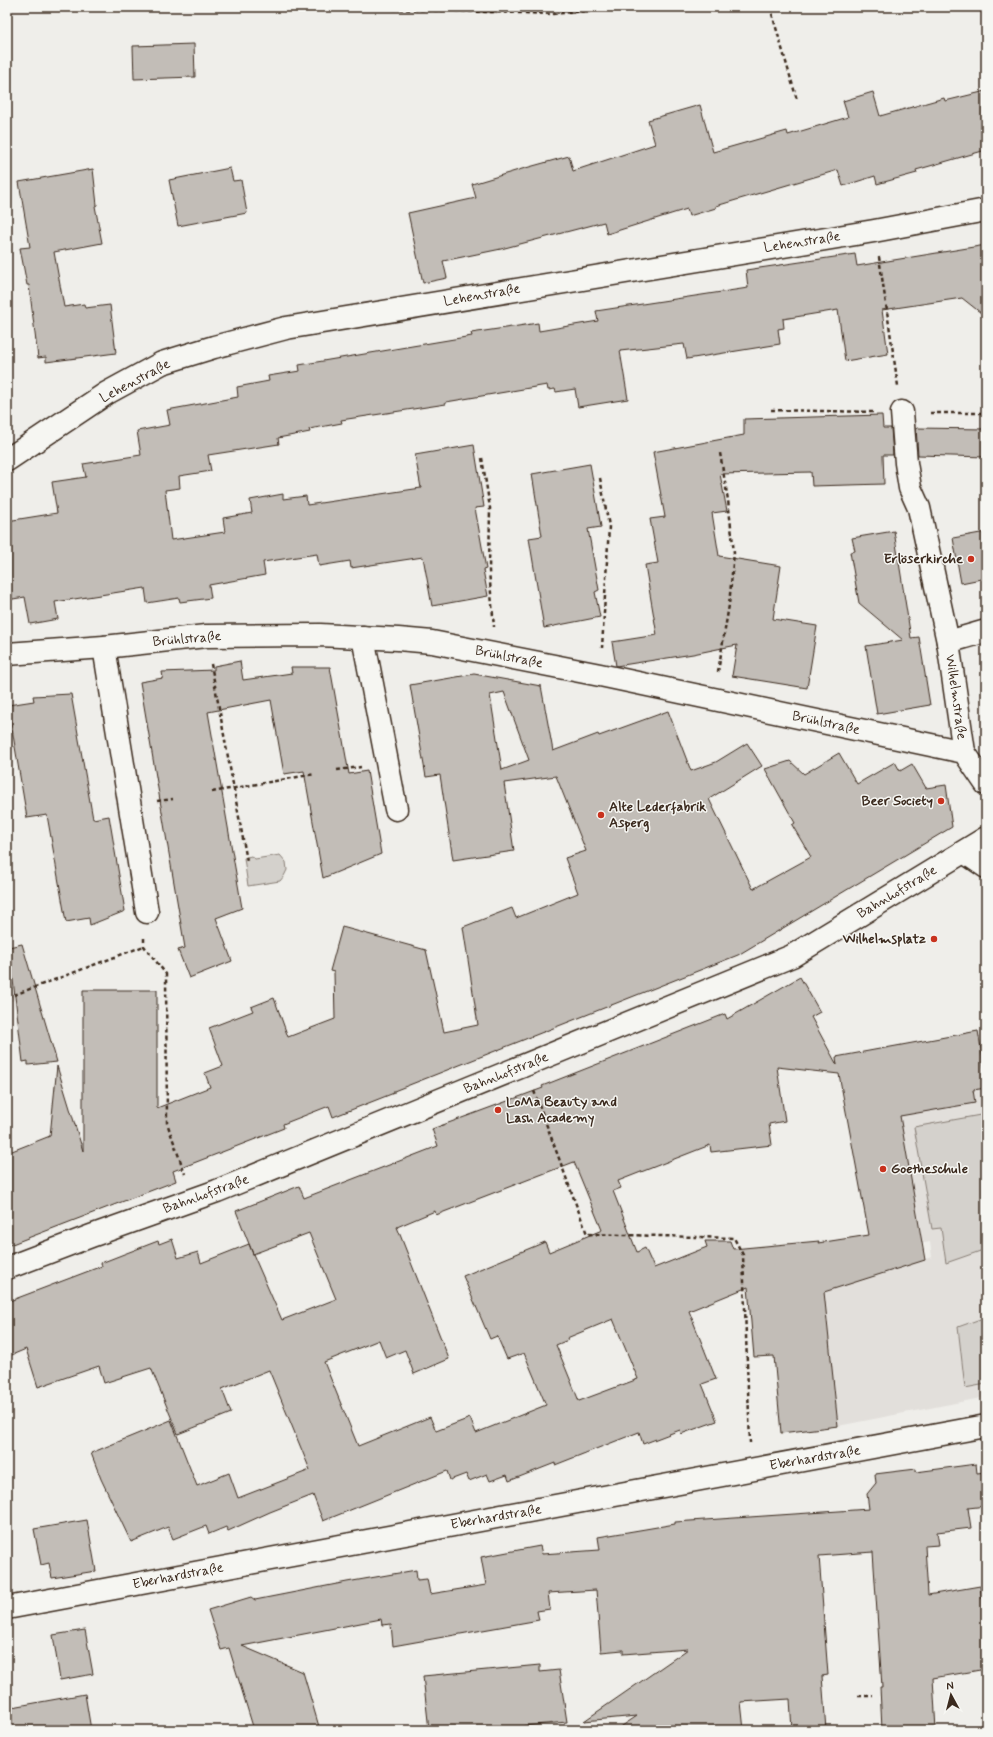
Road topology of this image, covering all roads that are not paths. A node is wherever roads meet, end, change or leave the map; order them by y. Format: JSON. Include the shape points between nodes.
{"nodes":[{"id":1,"x":986,"y":210,"type":"edge"},
{"id":2,"x":902,"y":412,"type":"road end"},
{"id":3,"x":7,"y":460,"type":"edge"},
{"id":4,"x":986,"y":631,"type":"edge"},
{"id":5,"x":363,"y":637,"type":"junction"},
{"id":6,"x":948,"y":642,"type":"junction"},
{"id":7,"x":104,"y":647,"type":"junction"},
{"id":8,"x":7,"y":654,"type":"edge"},
{"id":9,"x":964,"y":752,"type":"junction"},
{"id":10,"x":986,"y":784,"type":"edge"},
{"id":11,"x":396,"y":809,"type":"dead end"},
{"id":12,"x":986,"y":838,"type":"edge"},
{"id":13,"x":964,"y":852,"type":"junction"},
{"id":14,"x":986,"y":867,"type":"edge"},
{"id":15,"x":147,"y":912,"type":"dead end"},
{"id":16,"x":7,"y":1268,"type":"edge"},
{"id":17,"x":986,"y":1426,"type":"edge"},
{"id":18,"x":7,"y":1608,"type":"edge"}],
"edges":[{"from":1,"to":3,"type":"street","name":"Lehenstraße","via":[[874,231],[293,327],[214,347],[162,364],[107,393]]},
{"from":2,"to":6,"type":"street","name":"Wilhelmstraße","via":[[910,488],[919,508]]},
{"from":4,"to":6,"type":"street","name":"Wilhelmstraße"},
{"from":5,"to":7,"type":"street","name":"Brühlstraße","via":[[206,636]]},
{"from":5,"to":9,"type":"street","name":"Brühlstraße","via":[[432,642]]},
{"from":5,"to":11,"type":"street"},
{"from":6,"to":9,"type":"street","name":"Wilhelmstraße"},
{"from":7,"to":8,"type":"street","name":"Brühlstraße"},
{"from":7,"to":15,"type":"street"},
{"from":9,"to":10,"type":"street"},
{"from":12,"to":13,"type":"street","name":"Bahnhofstraße"},
{"from":13,"to":14,"type":"street"},
{"from":13,"to":16,"type":"street","name":"Bahnhofstraße","via":[[792,956],[305,1156]]},
{"from":17,"to":18,"type":"street","name":"Eberhardstraße"}]}
